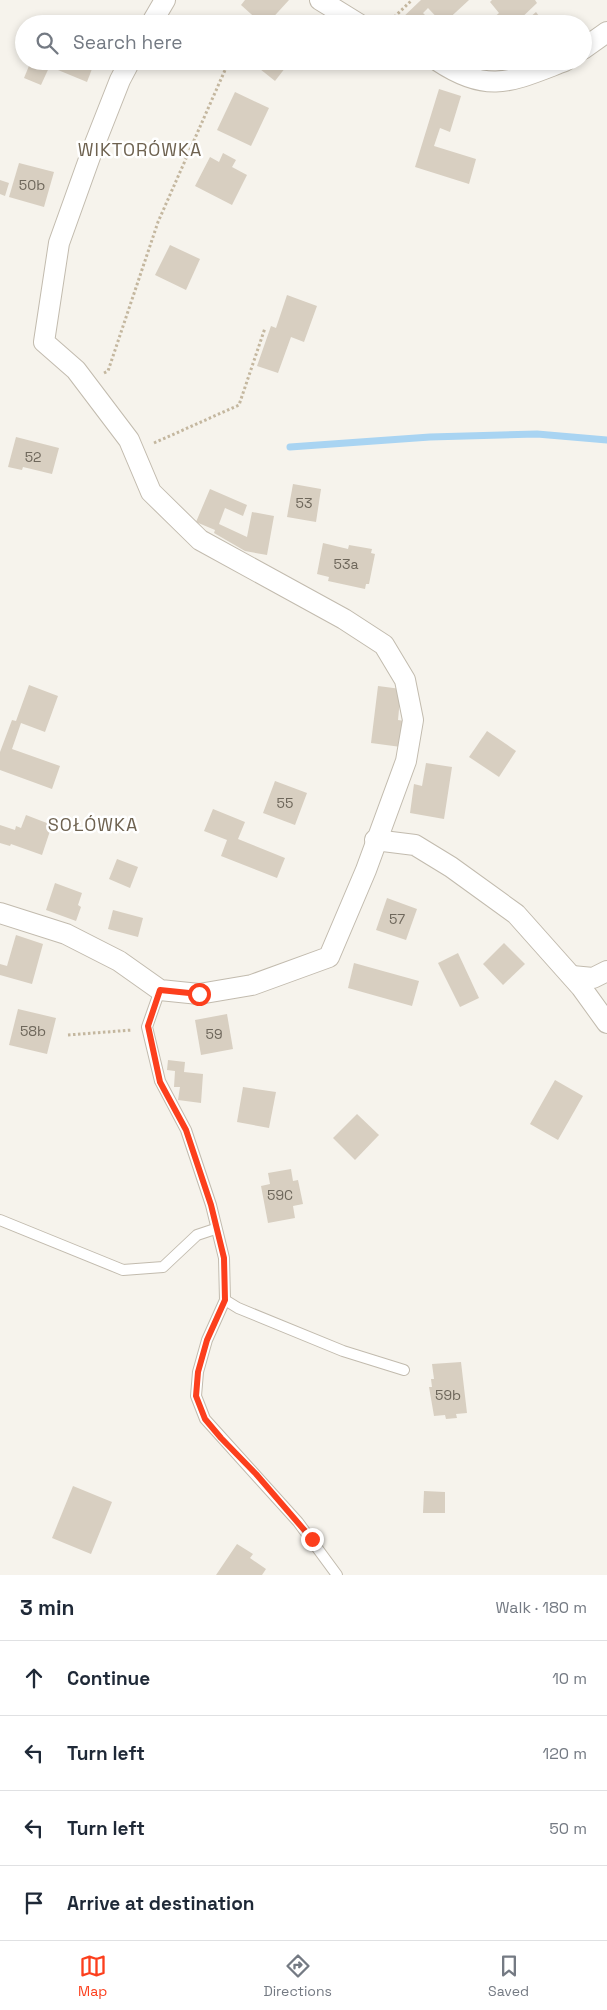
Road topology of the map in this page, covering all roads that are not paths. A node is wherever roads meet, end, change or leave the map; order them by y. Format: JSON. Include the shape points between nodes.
{"nodes":[{"id":1,"x":165,"y":0,"type":"edge"},
{"id":2,"x":320,"y":0,"type":"edge"},
{"id":3,"x":156,"y":15,"type":"edge"},
{"id":4,"x":344,"y":15,"type":"edge"},
{"id":5,"x":607,"y":32,"type":"edge"},
{"id":6,"x":592,"y":43,"type":"edge"},
{"id":7,"x":125,"y":70,"type":"edge"},
{"id":8,"x":452,"y":70,"type":"edge"},
{"id":9,"x":540,"y":70,"type":"edge"},
{"id":10,"x":375,"y":840,"type":"junction"},
{"id":11,"x":0,"y":913,"type":"edge"},
{"id":12,"x":607,"y":971,"type":"edge"},
{"id":13,"x":572,"y":976,"type":"junction"},
{"id":14,"x":160,"y":990,"type":"junction"},
{"id":15,"x":607,"y":1023,"type":"edge"},
{"id":16,"x":0,"y":1220,"type":"edge"},
{"id":17,"x":215,"y":1228,"type":"junction"},
{"id":18,"x":225,"y":1300,"type":"junction"},
{"id":19,"x":404,"y":1370,"type":"dead end"},
{"id":20,"x":337,"y":1575,"type":"edge"}],
"edges":[{"from":1,"to":3,"type":"street"},
{"from":2,"to":4,"type":"street"},
{"from":5,"to":6,"type":"street"},
{"from":7,"to":10,"type":"street","via":[[95,142],[59,244],[44,342],[76,370],[128,440],[151,492],[200,540],[344,619],[384,645],[405,680],[413,720],[406,761]]},
{"from":8,"to":9,"type":"street","via":[[479,81],[510,81]]},
{"from":10,"to":13,"type":"street","via":[[415,845],[451,867],[516,914]]},
{"from":10,"to":14,"type":"street","via":[[366,870],[329,957],[252,985],[199,994]]},
{"from":11,"to":14,"type":"street","via":[[66,934],[119,961]]},
{"from":12,"to":13,"type":"street","via":[[593,978]]},
{"from":13,"to":15,"type":"street"},
{"from":14,"to":17,"type":"lane","via":[[148,1026],[160,1082],[186,1130],[211,1205]]},
{"from":16,"to":17,"type":"lane","via":[[122,1270],[163,1267],[197,1235]]},
{"from":17,"to":18,"type":"lane","via":[[224,1258]]},
{"from":18,"to":19,"type":"lane","via":[[343,1351]]},
{"from":18,"to":20,"type":"lane","via":[[207,1340],[198,1372],[196,1396],[205,1419],[298,1522]]}]}
